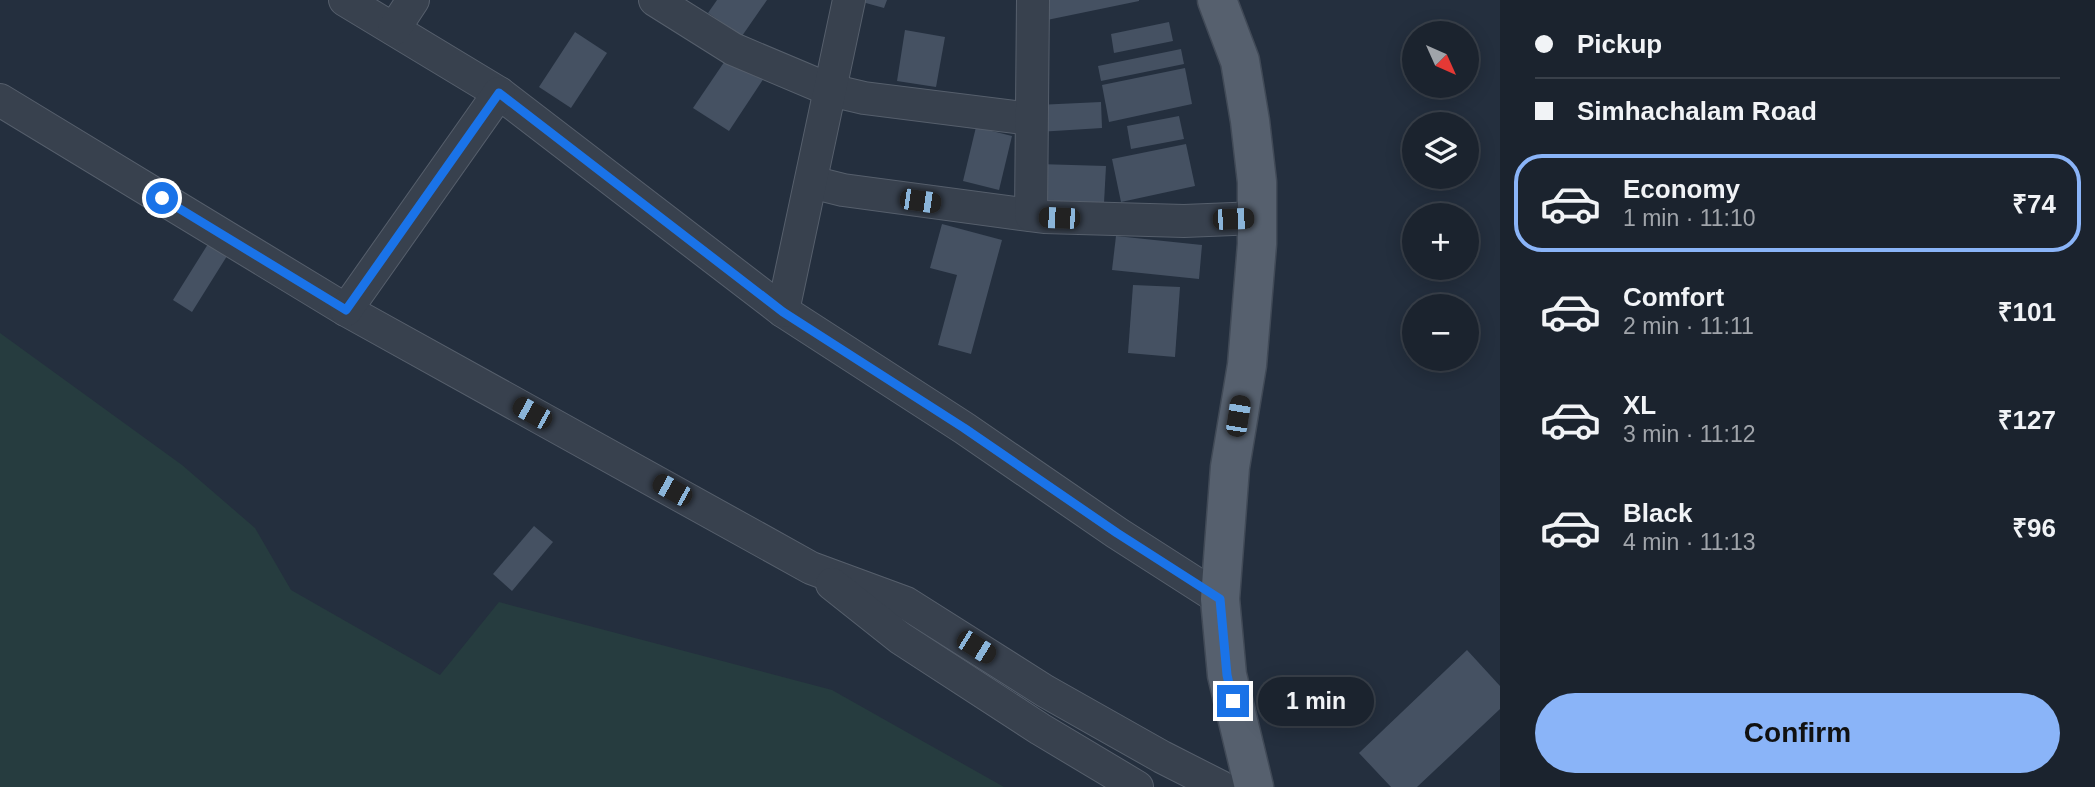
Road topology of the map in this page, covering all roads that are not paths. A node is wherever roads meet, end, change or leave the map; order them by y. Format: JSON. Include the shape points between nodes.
{"nodes":[{"id":1,"x":345,"y":0,"type":"edge"},
{"id":2,"x":413,"y":0,"type":"edge"},
{"id":3,"x":655,"y":0,"type":"edge"},
{"id":4,"x":849,"y":0,"type":"edge"},
{"id":5,"x":1033,"y":0,"type":"edge"},
{"id":6,"x":1217,"y":0,"type":"edge"},
{"id":7,"x":394,"y":29,"type":"junction"},
{"id":8,"x":830,"y":90,"type":"junction"},
{"id":9,"x":499,"y":93,"type":"junction"},
{"id":10,"x":0,"y":100,"type":"edge"},
{"id":11,"x":1031,"y":118,"type":"junction"},
{"id":12,"x":811,"y":182,"type":"junction"},
{"id":13,"x":1031,"y":215,"type":"junction"},
{"id":14,"x":1257,"y":218,"type":"junction"},
{"id":15,"x":346,"y":310,"type":"junction"},
{"id":16,"x":783,"y":312,"type":"junction"},
{"id":17,"x":811,"y":568,"type":"junction"},
{"id":18,"x":1220,"y":599,"type":"junction"},
{"id":19,"x":1246,"y":785,"type":"edge"},
{"id":20,"x":1137,"y":787,"type":"edge"}],
"edges":[{"from":1,"to":7,"type":"street"},
{"from":2,"to":7,"type":"street"},
{"from":3,"to":8,"type":"street","via":[[733,49]]},
{"from":4,"to":8,"type":"street"},
{"from":5,"to":11,"type":"street"},
{"from":6,"to":14,"type":"main road","via":[[1240,61],[1256,170]]},
{"from":7,"to":9,"type":"street"},
{"from":8,"to":11,"type":"street"},
{"from":8,"to":12,"type":"street"},
{"from":9,"to":15,"type":"street"},
{"from":9,"to":16,"type":"street"},
{"from":10,"to":15,"type":"street"},
{"from":11,"to":13,"type":"street"},
{"from":12,"to":13,"type":"street"},
{"from":12,"to":16,"type":"street"},
{"from":13,"to":14,"type":"street","via":[[1184,221]]},
{"from":14,"to":18,"type":"main road","via":[[1247,365],[1230,467]]},
{"from":15,"to":17,"type":"street"},
{"from":16,"to":18,"type":"street"},
{"from":17,"to":19,"type":"street","via":[[906,603],[1045,691],[1162,757]]},
{"from":17,"to":20,"type":"street","via":[[900,638]]},
{"from":18,"to":19,"type":"main road","via":[[1227,675]]}]}
